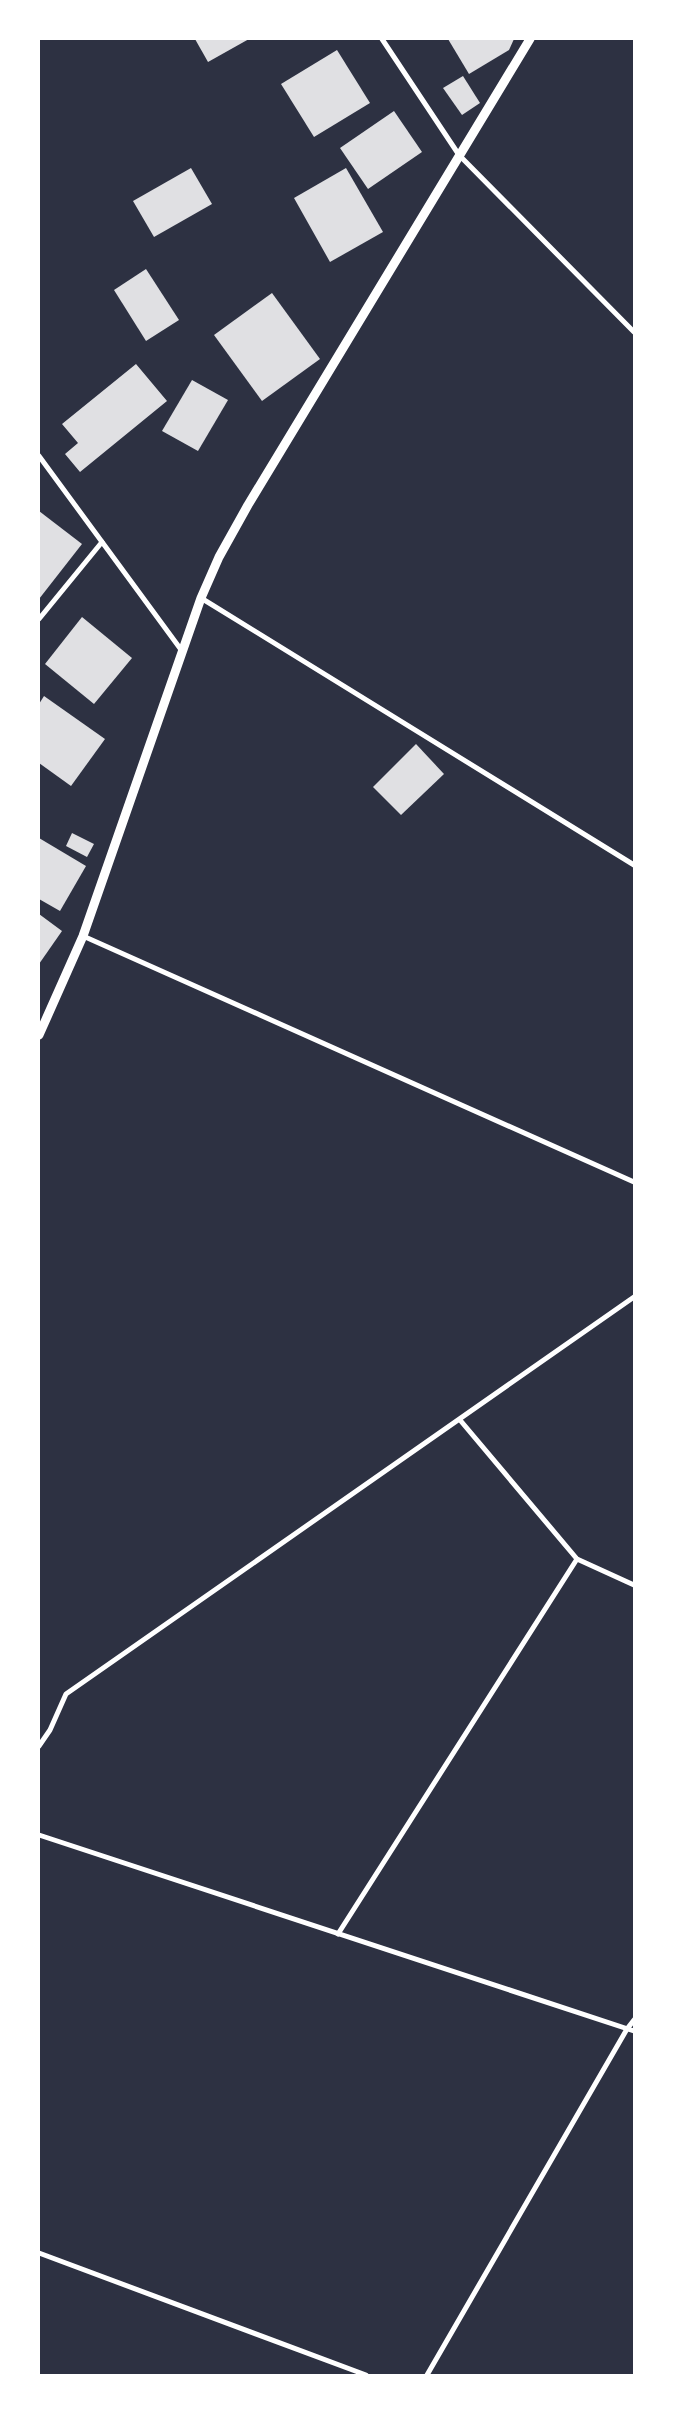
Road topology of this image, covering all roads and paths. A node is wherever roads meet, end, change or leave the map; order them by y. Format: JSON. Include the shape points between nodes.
{"nodes":[{"id":1,"x":382,"y":39,"type":"edge"},
{"id":2,"x":530,"y":39,"type":"edge"},
{"id":3,"x":459,"y":155,"type":"junction"},
{"id":4,"x":634,"y":332,"type":"edge"},
{"id":5,"x":39,"y":456,"type":"edge"},
{"id":6,"x":102,"y":542,"type":"junction"},
{"id":7,"x":201,"y":598,"type":"junction"},
{"id":8,"x":39,"y":619,"type":"edge"},
{"id":9,"x":182,"y":651,"type":"junction"},
{"id":10,"x":634,"y":865,"type":"edge"},
{"id":11,"x":84,"y":936,"type":"junction"},
{"id":12,"x":39,"y":1035,"type":"edge"},
{"id":13,"x":634,"y":1182,"type":"edge"},
{"id":14,"x":634,"y":1297,"type":"edge"},
{"id":15,"x":460,"y":1420,"type":"junction"},
{"id":16,"x":577,"y":1559,"type":"junction"},
{"id":17,"x":634,"y":1585,"type":"edge"},
{"id":18,"x":39,"y":1746,"type":"edge"},
{"id":19,"x":39,"y":1835,"type":"edge"},
{"id":20,"x":338,"y":1934,"type":"junction"},
{"id":21,"x":634,"y":2020,"type":"edge"},
{"id":22,"x":627,"y":2029,"type":"junction"},
{"id":23,"x":634,"y":2031,"type":"edge"},
{"id":24,"x":39,"y":2253,"type":"edge"},
{"id":25,"x":366,"y":2375,"type":"edge"},
{"id":26,"x":427,"y":2375,"type":"edge"}],
"edges":[{"from":1,"to":3,"type":"street"},
{"from":2,"to":3,"type":"street"},
{"from":3,"to":4,"type":"street"},
{"from":3,"to":7,"type":"street","via":[[248,505]]},
{"from":5,"to":6,"type":"street"},
{"from":6,"to":8,"type":"street"},
{"from":6,"to":9,"type":"street"},
{"from":7,"to":9,"type":"street"},
{"from":7,"to":10,"type":"street"},
{"from":9,"to":11,"type":"street"},
{"from":11,"to":12,"type":"street"},
{"from":11,"to":13,"type":"street"},
{"from":14,"to":15,"type":"street"},
{"from":15,"to":16,"type":"street"},
{"from":15,"to":18,"type":"street","via":[[66,1694]]},
{"from":16,"to":17,"type":"street"},
{"from":16,"to":20,"type":"street"},
{"from":19,"to":20,"type":"street"},
{"from":20,"to":22,"type":"street"},
{"from":21,"to":22,"type":"street"},
{"from":22,"to":23,"type":"street"},
{"from":22,"to":26,"type":"street"},
{"from":24,"to":25,"type":"street"}]}
